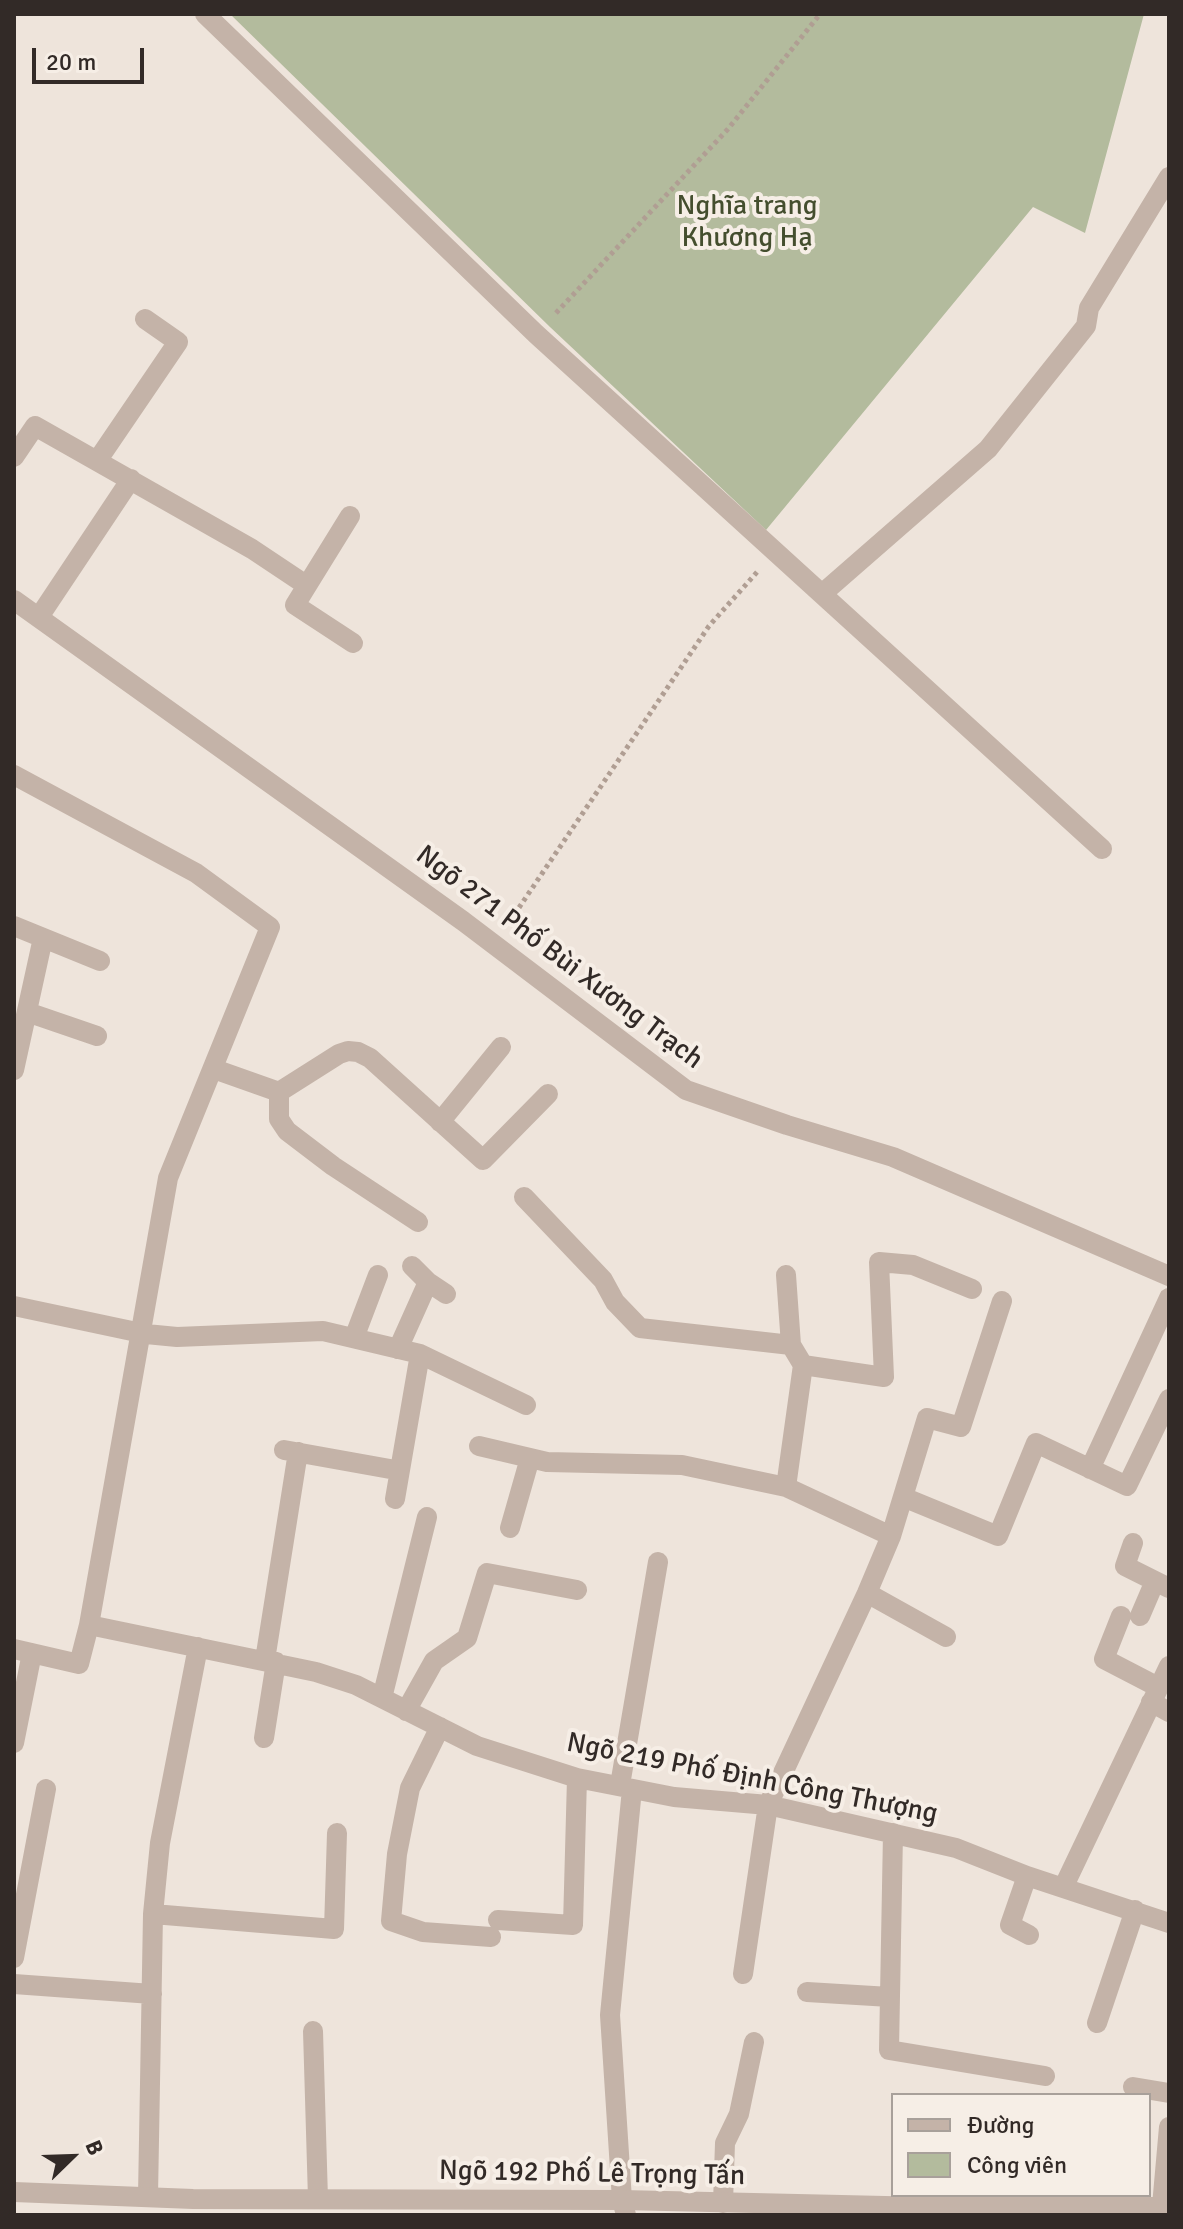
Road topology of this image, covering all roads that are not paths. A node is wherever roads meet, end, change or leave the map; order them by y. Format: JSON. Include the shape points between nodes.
{"nodes":[{"id":1,"x":205,"y":14,"type":"edge"},
{"id":2,"x":1169,"y":177,"type":"edge"},
{"id":3,"x":145,"y":319,"type":"dead end"},
{"id":4,"x":14,"y":457,"type":"edge"},
{"id":5,"x":97,"y":461,"type":"junction"},
{"id":6,"x":131,"y":479,"type":"junction"},
{"id":7,"x":350,"y":516,"type":"dead end"},
{"id":8,"x":306,"y":585,"type":"junction"},
{"id":9,"x":823,"y":593,"type":"junction"},
{"id":10,"x":14,"y":600,"type":"edge"},
{"id":11,"x":39,"y":617,"type":"junction"},
{"id":12,"x":353,"y":643,"type":"dead end"},
{"id":13,"x":14,"y":775,"type":"edge"},
{"id":14,"x":1102,"y":849,"type":"dead end"},
{"id":15,"x":14,"y":926,"type":"edge"},
{"id":16,"x":43,"y":938,"type":"junction"},
{"id":17,"x":100,"y":961,"type":"dead end"},
{"id":18,"x":27,"y":1012,"type":"junction"},
{"id":19,"x":97,"y":1036,"type":"dead end"},
{"id":20,"x":501,"y":1047,"type":"dead end"},
{"id":21,"x":16,"y":1048,"type":"edge"},
{"id":22,"x":214,"y":1069,"type":"junction"},
{"id":23,"x":14,"y":1070,"type":"edge"},
{"id":24,"x":279,"y":1092,"type":"junction"},
{"id":25,"x":548,"y":1094,"type":"dead end"},
{"id":26,"x":440,"y":1122,"type":"junction"},
{"id":27,"x":524,"y":1197,"type":"dead end"},
{"id":28,"x":418,"y":1222,"type":"dead end"},
{"id":29,"x":412,"y":1266,"type":"dead end"},
{"id":30,"x":378,"y":1275,"type":"dead end"},
{"id":31,"x":786,"y":1275,"type":"dead end"},
{"id":32,"x":1169,"y":1276,"type":"edge"},
{"id":33,"x":428,"y":1282,"type":"junction"},
{"id":34,"x":972,"y":1289,"type":"dead end"},
{"id":35,"x":446,"y":1294,"type":"dead end"},
{"id":36,"x":1169,"y":1298,"type":"edge"},
{"id":37,"x":1002,"y":1301,"type":"dead end"},
{"id":38,"x":14,"y":1306,"type":"edge"},
{"id":39,"x":140,"y":1333,"type":"junction"},
{"id":40,"x":354,"y":1338,"type":"junction"},
{"id":41,"x":791,"y":1345,"type":"junction"},
{"id":42,"x":398,"y":1349,"type":"junction"},
{"id":43,"x":420,"y":1354,"type":"junction"},
{"id":44,"x":803,"y":1365,"type":"junction"},
{"id":45,"x":1169,"y":1399,"type":"edge"},
{"id":46,"x":526,"y":1405,"type":"dead end"},
{"id":47,"x":479,"y":1446,"type":"dead end"},
{"id":48,"x":530,"y":1458,"type":"junction"},
{"id":49,"x":390,"y":1469,"type":"dead end"},
{"id":50,"x":1090,"y":1469,"type":"junction"},
{"id":51,"x":786,"y":1487,"type":"junction"},
{"id":52,"x":903,"y":1497,"type":"junction"},
{"id":53,"x":395,"y":1499,"type":"dead end"},
{"id":54,"x":427,"y":1517,"type":"dead end"},
{"id":55,"x":510,"y":1528,"type":"dead end"},
{"id":56,"x":891,"y":1536,"type":"junction"},
{"id":57,"x":1133,"y":1543,"type":"dead end"},
{"id":58,"x":658,"y":1562,"type":"dead end"},
{"id":59,"x":1162,"y":1584,"type":"edge"},
{"id":60,"x":577,"y":1590,"type":"dead end"},
{"id":61,"x":867,"y":1593,"type":"junction"},
{"id":62,"x":89,"y":1625,"type":"junction"},
{"id":63,"x":946,"y":1637,"type":"dead end"},
{"id":64,"x":198,"y":1647,"type":"junction"},
{"id":65,"x":23,"y":1651,"type":"edge"},
{"id":66,"x":270,"y":1661,"type":"junction"},
{"id":67,"x":1169,"y":1666,"type":"edge"},
{"id":68,"x":382,"y":1698,"type":"junction"},
{"id":69,"x":1159,"y":1700,"type":"edge"},
{"id":70,"x":406,"y":1711,"type":"junction"},
{"id":71,"x":440,"y":1727,"type":"junction"},
{"id":72,"x":264,"y":1738,"type":"dead end"},
{"id":73,"x":14,"y":1743,"type":"edge"},
{"id":74,"x":577,"y":1778,"type":"junction"},
{"id":75,"x":626,"y":1787,"type":"junction"},
{"id":76,"x":46,"y":1789,"type":"dead end"},
{"id":77,"x":768,"y":1805,"type":"junction"},
{"id":78,"x":337,"y":1833,"type":"dead end"},
{"id":79,"x":893,"y":1833,"type":"junction"},
{"id":80,"x":1027,"y":1876,"type":"junction"},
{"id":81,"x":1064,"y":1886,"type":"junction"},
{"id":82,"x":1135,"y":1910,"type":"junction"},
{"id":83,"x":153,"y":1914,"type":"junction"},
{"id":84,"x":1169,"y":1923,"type":"edge"},
{"id":85,"x":1029,"y":1935,"type":"dead end"},
{"id":86,"x":15,"y":1944,"type":"edge"},
{"id":87,"x":743,"y":1974,"type":"dead end"},
{"id":88,"x":14,"y":1984,"type":"edge"},
{"id":89,"x":807,"y":1992,"type":"dead end"},
{"id":90,"x":152,"y":1994,"type":"junction"},
{"id":91,"x":890,"y":1997,"type":"junction"},
{"id":92,"x":1097,"y":2023,"type":"dead end"},
{"id":93,"x":313,"y":2031,"type":"dead end"},
{"id":94,"x":754,"y":2042,"type":"dead end"},
{"id":95,"x":1045,"y":2076,"type":"dead end"},
{"id":96,"x":1133,"y":2087,"type":"dead end"},
{"id":97,"x":1169,"y":2093,"type":"edge"},
{"id":98,"x":1169,"y":2127,"type":"edge"},
{"id":99,"x":14,"y":2192,"type":"edge"},
{"id":100,"x":148,"y":2196,"type":"junction"},
{"id":101,"x":318,"y":2199,"type":"junction"},
{"id":102,"x":723,"y":2203,"type":"junction"},
{"id":103,"x":1166,"y":2206,"type":"edge"},
{"id":104,"x":624,"y":2207,"type":"edge"},
{"id":105,"x":813,"y":2210,"type":"edge"}],
"edges":[{"from":1,"to":9,"type":"street","via":[[536,334]]},
{"from":2,"to":9,"type":"street","via":[[1089,308],[1086,326],[988,449]]},
{"from":3,"to":5,"type":"street","via":[[178,342]]},
{"from":4,"to":5,"type":"street","via":[[35,426]]},
{"from":5,"to":6,"type":"street"},
{"from":6,"to":8,"type":"street"},
{"from":6,"to":11,"type":"street"},
{"from":7,"to":8,"type":"street"},
{"from":8,"to":12,"type":"street","via":[[295,605]]},
{"from":9,"to":14,"type":"street"},
{"from":10,"to":11,"type":"street","name":"Ngõ 271 Phố Bùi Xương Trạch"},
{"from":11,"to":32,"type":"street","name":"Ngõ 271 Phố Bùi Xương Trạch","via":[[494,944],[686,1090],[893,1157]]},
{"from":13,"to":22,"type":"street","via":[[196,873],[270,927]]},
{"from":15,"to":16,"type":"street"},
{"from":16,"to":17,"type":"street"},
{"from":16,"to":18,"type":"street"},
{"from":18,"to":19,"type":"street"},
{"from":18,"to":21,"type":"street"},
{"from":20,"to":26,"type":"street"},
{"from":21,"to":23,"type":"street"},
{"from":22,"to":24,"type":"street"},
{"from":22,"to":39,"type":"street","via":[[168,1178]]},
{"from":24,"to":26,"type":"street","via":[[339,1054],[358,1052]]},
{"from":24,"to":28,"type":"street","via":[[279,1119],[287,1131]]},
{"from":25,"to":26,"type":"street","via":[[483,1160]]},
{"from":27,"to":41,"type":"street","via":[[603,1280],[640,1328]]},
{"from":29,"to":33,"type":"street"},
{"from":30,"to":40,"type":"street"},
{"from":31,"to":41,"type":"street"},
{"from":33,"to":35,"type":"street"},
{"from":33,"to":42,"type":"street"},
{"from":34,"to":44,"type":"street","via":[[913,1265],[879,1262],[884,1377]]},
{"from":36,"to":50,"type":"street"},
{"from":37,"to":52,"type":"street","via":[[961,1427],[927,1418]]},
{"from":38,"to":39,"type":"street"},
{"from":39,"to":40,"type":"street","via":[[177,1337],[323,1331]]},
{"from":39,"to":62,"type":"street"},
{"from":40,"to":42,"type":"street"},
{"from":41,"to":44,"type":"street"},
{"from":42,"to":43,"type":"street"},
{"from":43,"to":46,"type":"street"},
{"from":43,"to":53,"type":"street"},
{"from":44,"to":51,"type":"street"},
{"from":45,"to":50,"type":"street","via":[[1127,1486]]},
{"from":47,"to":48,"type":"street"},
{"from":48,"to":51,"type":"street","via":[[682,1465]]},
{"from":48,"to":55,"type":"street"},
{"from":49,"to":66,"type":"street","via":[[291,1451]]},
{"from":50,"to":52,"type":"street","via":[[1036,1443],[998,1536]]},
{"from":51,"to":56,"type":"street"},
{"from":52,"to":56,"type":"street"},
{"from":54,"to":68,"type":"street"},
{"from":56,"to":61,"type":"street"},
{"from":57,"to":59,"type":"street","via":[[1125,1566]]},
{"from":58,"to":75,"type":"street"},
{"from":59,"to":69,"type":"street","via":[[1130,1616],[1104,1659]]},
{"from":60,"to":70,"type":"street","via":[[487,1573],[467,1638],[434,1661]]},
{"from":61,"to":63,"type":"street"},
{"from":61,"to":77,"type":"street"},
{"from":62,"to":64,"type":"street","name":"Ngõ 219 Phố Định Công Thượng"},
{"from":62,"to":65,"type":"street","via":[[79,1664]]},
{"from":64,"to":66,"type":"street","name":"Ngõ 219 Phố Định Công Thượng"},
{"from":64,"to":83,"type":"street","via":[[160,1843]]},
{"from":65,"to":73,"type":"street"},
{"from":66,"to":68,"type":"street","name":"Ngõ 219 Phố Định Công Thượng","via":[[356,1685]]},
{"from":66,"to":72,"type":"street"},
{"from":67,"to":69,"type":"street"},
{"from":68,"to":70,"type":"street","name":"Ngõ 219 Phố Định Công Thượng"},
{"from":69,"to":81,"type":"street"},
{"from":70,"to":71,"type":"street","name":"Ngõ 219 Phố Định Công Thượng"},
{"from":71,"to":74,"type":"street","name":"Ngõ 219 Phố Định Công Thượng","via":[[477,1746]]},
{"from":71,"to":74,"type":"street","via":[[410,1788],[391,1921],[423,1932],[573,1925]]},
{"from":74,"to":75,"type":"street","name":"Ngõ 219 Phố Định Công Thượng"},
{"from":75,"to":77,"type":"street","name":"Ngõ 219 Phố Định Công Thượng"},
{"from":75,"to":104,"type":"street","via":[[610,2015]]},
{"from":76,"to":86,"type":"street"},
{"from":77,"to":79,"type":"street","name":"Ngõ 219 Phố Định Công Thượng"},
{"from":77,"to":87,"type":"street"},
{"from":78,"to":83,"type":"street","via":[[334,1929]]},
{"from":79,"to":80,"type":"street","name":"Ngõ 219 Phố Định Công Thượng","via":[[956,1848]]},
{"from":79,"to":91,"type":"street"},
{"from":80,"to":81,"type":"street","name":"Ngõ 219 Phố Định Công Thượng"},
{"from":80,"to":85,"type":"street","via":[[1010,1925]]},
{"from":81,"to":82,"type":"street","name":"Ngõ 219 Phố Định Công Thượng"},
{"from":82,"to":84,"type":"street","name":"Ngõ 219 Phố Định Công Thượng"},
{"from":82,"to":92,"type":"street"},
{"from":83,"to":90,"type":"street"},
{"from":88,"to":90,"type":"street"},
{"from":89,"to":91,"type":"street"},
{"from":90,"to":100,"type":"street"},
{"from":91,"to":95,"type":"street","via":[[889,2050]]},
{"from":93,"to":101,"type":"street"},
{"from":94,"to":102,"type":"street","via":[[739,2114],[725,2143]]},
{"from":96,"to":97,"type":"street"},
{"from":98,"to":103,"type":"street"},
{"from":99,"to":100,"type":"street","name":"Ngõ 192 Phố Lê Trọng Tấn"},
{"from":100,"to":101,"type":"street","name":"Ngõ 192 Phố Lê Trọng Tấn"},
{"from":101,"to":104,"type":"street","name":"Ngõ 192 Phố Lê Trọng Tấn"},
{"from":102,"to":104,"type":"street","name":"Ngõ 192 Phố Lê Trọng Tấn"},
{"from":102,"to":105,"type":"street","name":"Ngõ 192 Phố Lê Trọng Tấn"},
{"from":103,"to":105,"type":"street","name":"Ngõ 192 Phố Lê Trọng Tấn"}]}
